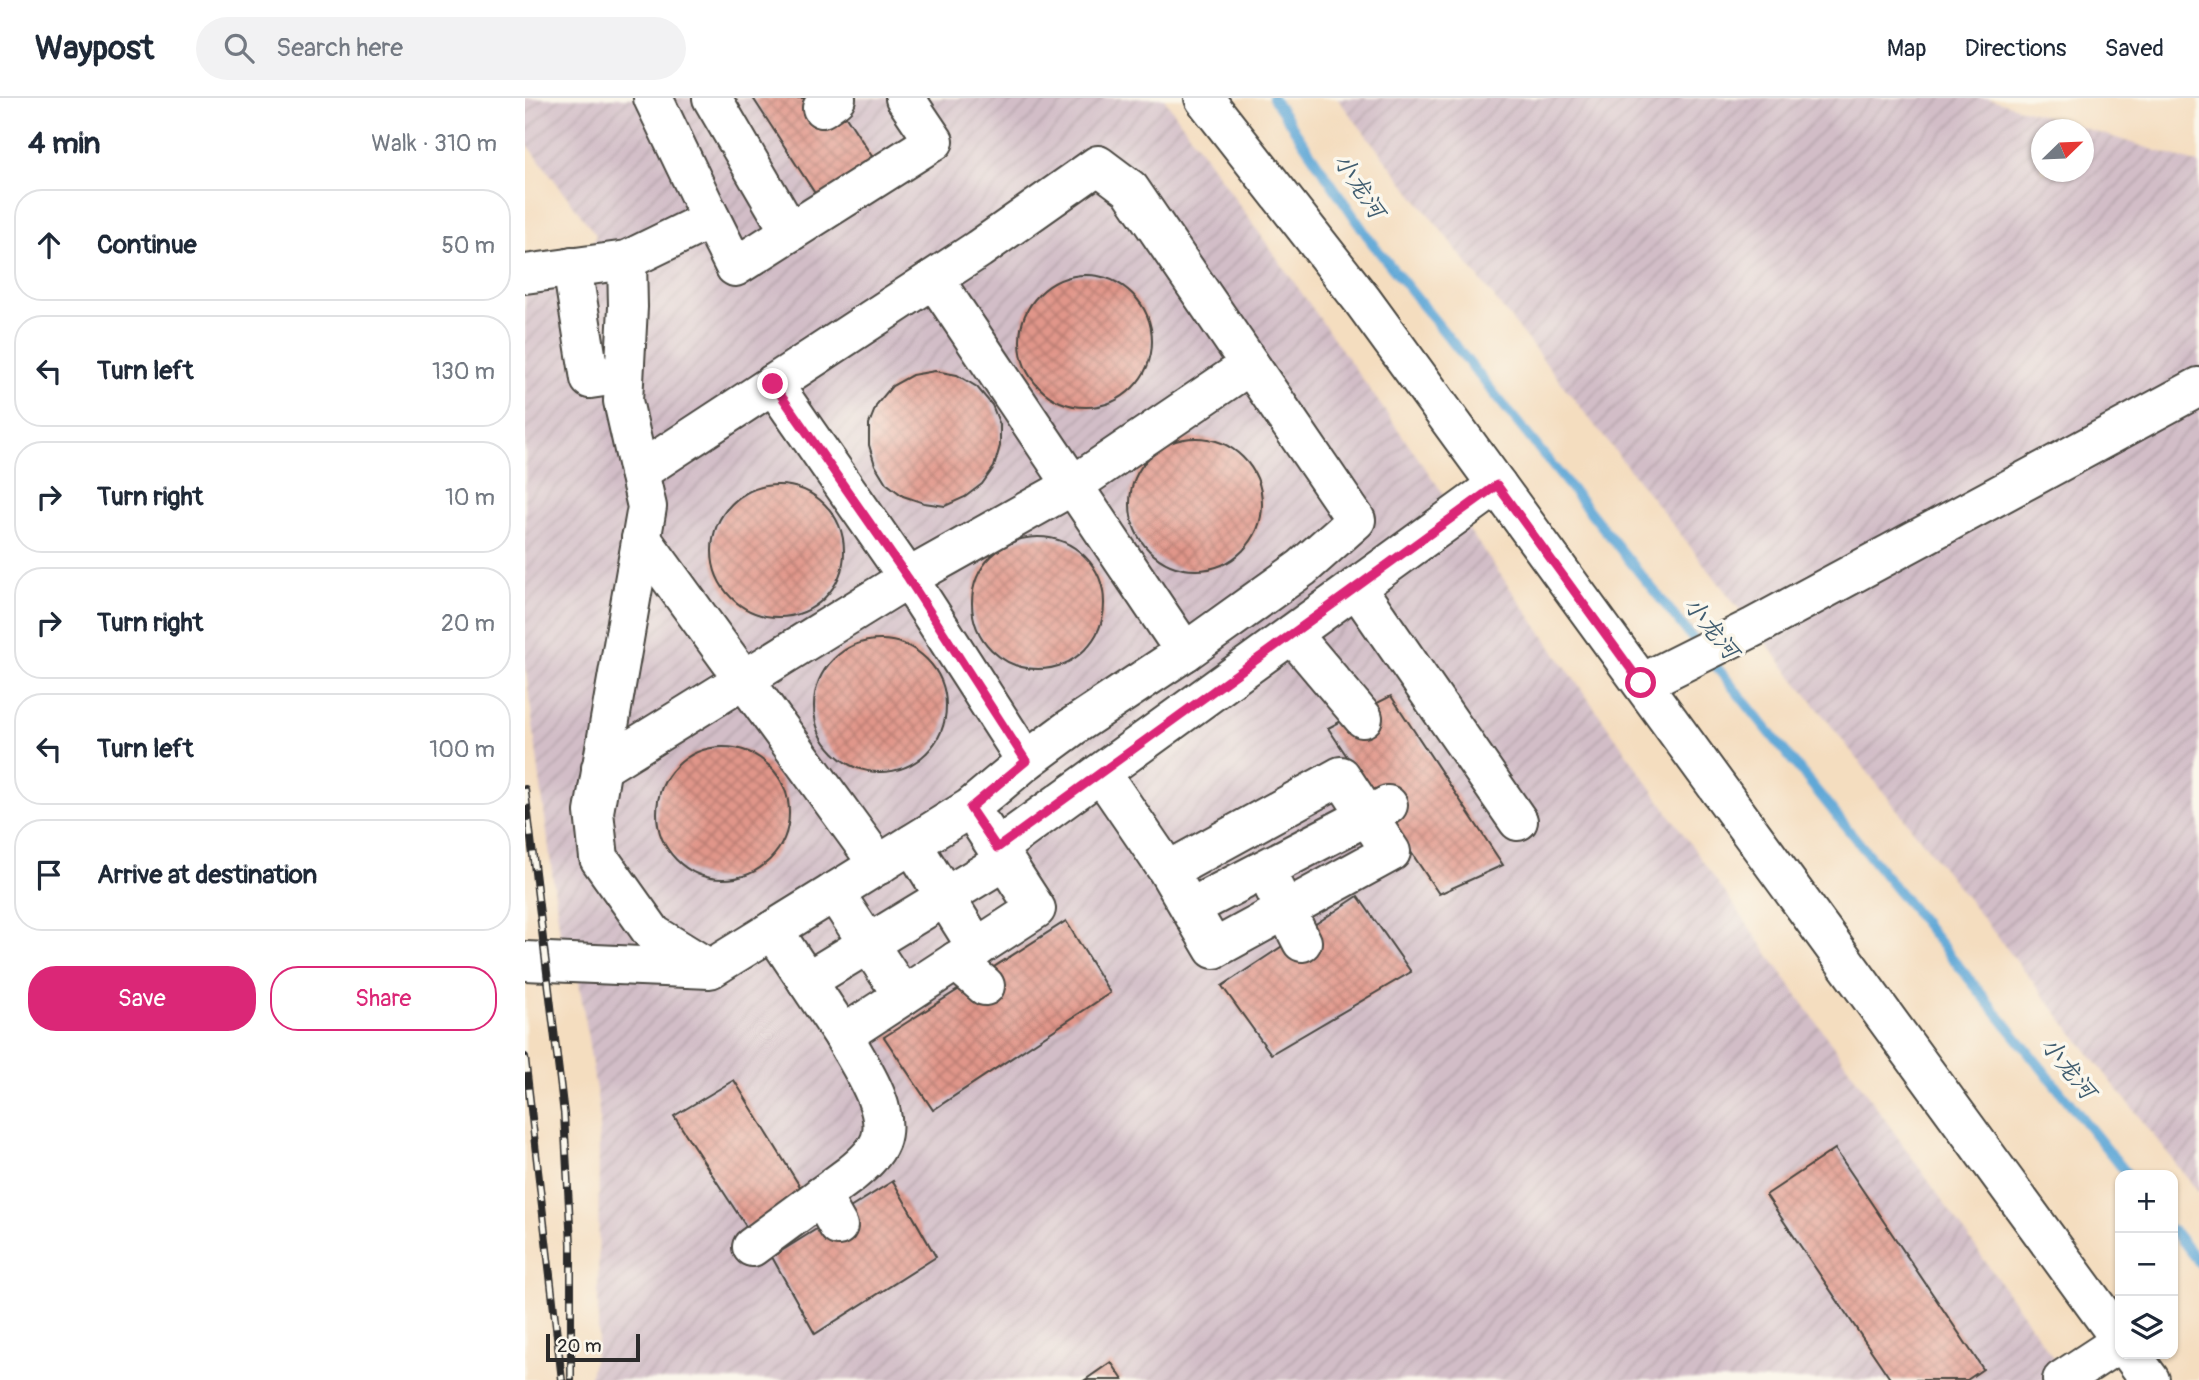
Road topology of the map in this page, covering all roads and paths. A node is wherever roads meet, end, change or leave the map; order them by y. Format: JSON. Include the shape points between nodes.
{"nodes":[{"id":1,"x":653,"y":98,"type":"edge"},
{"id":2,"x":905,"y":98,"type":"edge"},
{"id":3,"x":1204,"y":98,"type":"edge"},
{"id":4,"x":719,"y":112,"type":"edge"},
{"id":5,"x":676,"y":145,"type":"junction"},
{"id":6,"x":711,"y":219,"type":"junction"},
{"id":7,"x":790,"y":232,"type":"junction"},
{"id":8,"x":627,"y":260,"type":"junction"},
{"id":9,"x":572,"y":267,"type":"junction"},
{"id":10,"x":525,"y":274,"type":"edge"},
{"id":11,"x":933,"y":279,"type":"junction"},
{"id":12,"x":627,"y":317,"type":"junction"},
{"id":13,"x":581,"y":323,"type":"junction"},
{"id":14,"x":1250,"y":365,"type":"junction"},
{"id":15,"x":624,"y":374,"type":"junction"},
{"id":16,"x":773,"y":384,"type":"junction"},
{"id":17,"x":2199,"y":387,"type":"edge"},
{"id":18,"x":639,"y":472,"type":"junction"},
{"id":19,"x":1497,"y":485,"type":"junction"},
{"id":20,"x":1072,"y":486,"type":"junction"},
{"id":21,"x":641,"y":538,"type":"junction"},
{"id":22,"x":908,"y":578,"type":"junction"},
{"id":23,"x":1356,"y":587,"type":"junction"},
{"id":24,"x":1292,"y":634,"type":"junction"},
{"id":25,"x":1185,"y":652,"type":"junction"},
{"id":26,"x":745,"y":679,"type":"junction"},
{"id":27,"x":1641,"y":683,"type":"junction"},
{"id":28,"x":1363,"y":718,"type":"dead end"},
{"id":29,"x":1026,"y":761,"type":"junction"},
{"id":30,"x":601,"y":768,"type":"junction"},
{"id":31,"x":1101,"y":773,"type":"junction"},
{"id":32,"x":1297,"y":800,"type":"junction"},
{"id":33,"x":970,"y":808,"type":"junction"},
{"id":34,"x":1377,"y":810,"type":"junction"},
{"id":35,"x":1518,"y":821,"type":"dead end"},
{"id":36,"x":1242,"y":831,"type":"junction"},
{"id":37,"x":1323,"y":838,"type":"junction"},
{"id":38,"x":912,"y":844,"type":"junction"},
{"id":39,"x":1000,"y":854,"type":"junction"},
{"id":40,"x":879,"y":865,"type":"junction"},
{"id":41,"x":1263,"y":869,"type":"junction"},
{"id":42,"x":1168,"y":871,"type":"junction"},
{"id":43,"x":1345,"y":878,"type":"junction"},
{"id":44,"x":834,"y":892,"type":"junction"},
{"id":45,"x":945,"y":897,"type":"junction"},
{"id":46,"x":1190,"y":908,"type":"junction"},
{"id":47,"x":1294,"y":926,"type":"junction"},
{"id":48,"x":773,"y":930,"type":"junction"},
{"id":49,"x":867,"y":944,"type":"junction"},
{"id":50,"x":966,"y":955,"type":"junction"},
{"id":51,"x":525,"y":961,"type":"edge"},
{"id":52,"x":710,"y":969,"type":"junction"},
{"id":53,"x":807,"y":981,"type":"junction"},
{"id":54,"x":985,"y":986,"type":"dead end"},
{"id":55,"x":903,"y":996,"type":"junction"},
{"id":56,"x":843,"y":1035,"type":"junction"},
{"id":57,"x":752,"y":1247,"type":"dead end"},
{"id":58,"x":2115,"y":1333,"type":"edge"},
{"id":59,"x":2115,"y":1343,"type":"edge"},
{"id":60,"x":2135,"y":1359,"type":"edge"},
{"id":61,"x":2062,"y":1380,"type":"edge"},
{"id":62,"x":2150,"y":1380,"type":"edge"}],
"edges":[{"from":1,"to":5,"type":"street"},
{"from":2,"to":7,"type":"street","via":[[934,141]]},
{"from":3,"to":19,"type":"street","via":[[1362,300]]},
{"from":4,"to":5,"type":"street"},
{"from":4,"to":7,"type":"street"},
{"from":5,"to":6,"type":"street"},
{"from":6,"to":7,"type":"street","via":[[735,267]]},
{"from":6,"to":8,"type":"street"},
{"from":8,"to":9,"type":"street"},
{"from":8,"to":12,"type":"street"},
{"from":9,"to":10,"type":"street"},
{"from":9,"to":13,"type":"street"},
{"from":11,"to":14,"type":"street","via":[[1098,165],[1131,189]]},
{"from":11,"to":16,"type":"street"},
{"from":11,"to":20,"type":"street"},
{"from":12,"to":13,"type":"street"},
{"from":12,"to":15,"type":"street"},
{"from":13,"to":15,"type":"street","via":[[590,379]]},
{"from":14,"to":20,"type":"street"},
{"from":14,"to":25,"type":"street","via":[[1356,520],[1302,568]]},
{"from":15,"to":18,"type":"street","via":[[623,401]]},
{"from":16,"to":18,"type":"street"},
{"from":16,"to":22,"type":"street"},
{"from":17,"to":27,"type":"street","via":[[1754,628]]},
{"from":18,"to":21,"type":"street","via":[[647,507]]},
{"from":19,"to":23,"type":"street"},
{"from":19,"to":27,"type":"street"},
{"from":20,"to":22,"type":"street"},
{"from":20,"to":25,"type":"street"},
{"from":21,"to":26,"type":"street"},
{"from":21,"to":30,"type":"street"},
{"from":22,"to":26,"type":"street"},
{"from":22,"to":29,"type":"street"},
{"from":23,"to":24,"type":"street"},
{"from":23,"to":35,"type":"street"},
{"from":24,"to":28,"type":"street"},
{"from":24,"to":31,"type":"street"},
{"from":25,"to":29,"type":"street"},
{"from":26,"to":30,"type":"street"},
{"from":26,"to":40,"type":"street"},
{"from":27,"to":58,"type":"street"},
{"from":29,"to":33,"type":"street"},
{"from":30,"to":52,"type":"street","via":[[594,812],[599,858],[653,934]]},
{"from":31,"to":39,"type":"street"},
{"from":31,"to":42,"type":"street"},
{"from":32,"to":34,"type":"street","via":[[1341,776]]},
{"from":32,"to":36,"type":"street"},
{"from":32,"to":37,"type":"street"},
{"from":33,"to":38,"type":"street"},
{"from":33,"to":39,"type":"street"},
{"from":34,"to":37,"type":"street"},
{"from":34,"to":43,"type":"street","via":[[1391,852]]},
{"from":36,"to":41,"type":"street"},
{"from":36,"to":42,"type":"street"},
{"from":37,"to":41,"type":"street"},
{"from":37,"to":43,"type":"street"},
{"from":38,"to":40,"type":"street"},
{"from":38,"to":45,"type":"street"},
{"from":39,"to":45,"type":"street"},
{"from":39,"to":50,"type":"street","via":[[1036,909]]},
{"from":40,"to":44,"type":"street"},
{"from":41,"to":46,"type":"street"},
{"from":41,"to":47,"type":"street"},
{"from":42,"to":46,"type":"street"},
{"from":43,"to":47,"type":"street"},
{"from":44,"to":48,"type":"street"},
{"from":44,"to":49,"type":"street"},
{"from":45,"to":49,"type":"street"},
{"from":45,"to":50,"type":"street"},
{"from":46,"to":47,"type":"street","via":[[1214,949]]},
{"from":48,"to":52,"type":"street"},
{"from":48,"to":53,"type":"street"},
{"from":49,"to":53,"type":"street"},
{"from":49,"to":55,"type":"street"},
{"from":50,"to":54,"type":"street"},
{"from":50,"to":55,"type":"street"},
{"from":51,"to":52,"type":"street"},
{"from":53,"to":56,"type":"street"},
{"from":55,"to":56,"type":"street"},
{"from":56,"to":57,"type":"street","via":[[879,1101],[880,1142],[829,1211],[776,1213]]},
{"from":59,"to":61,"type":"street"},
{"from":60,"to":62,"type":"street"}]}
